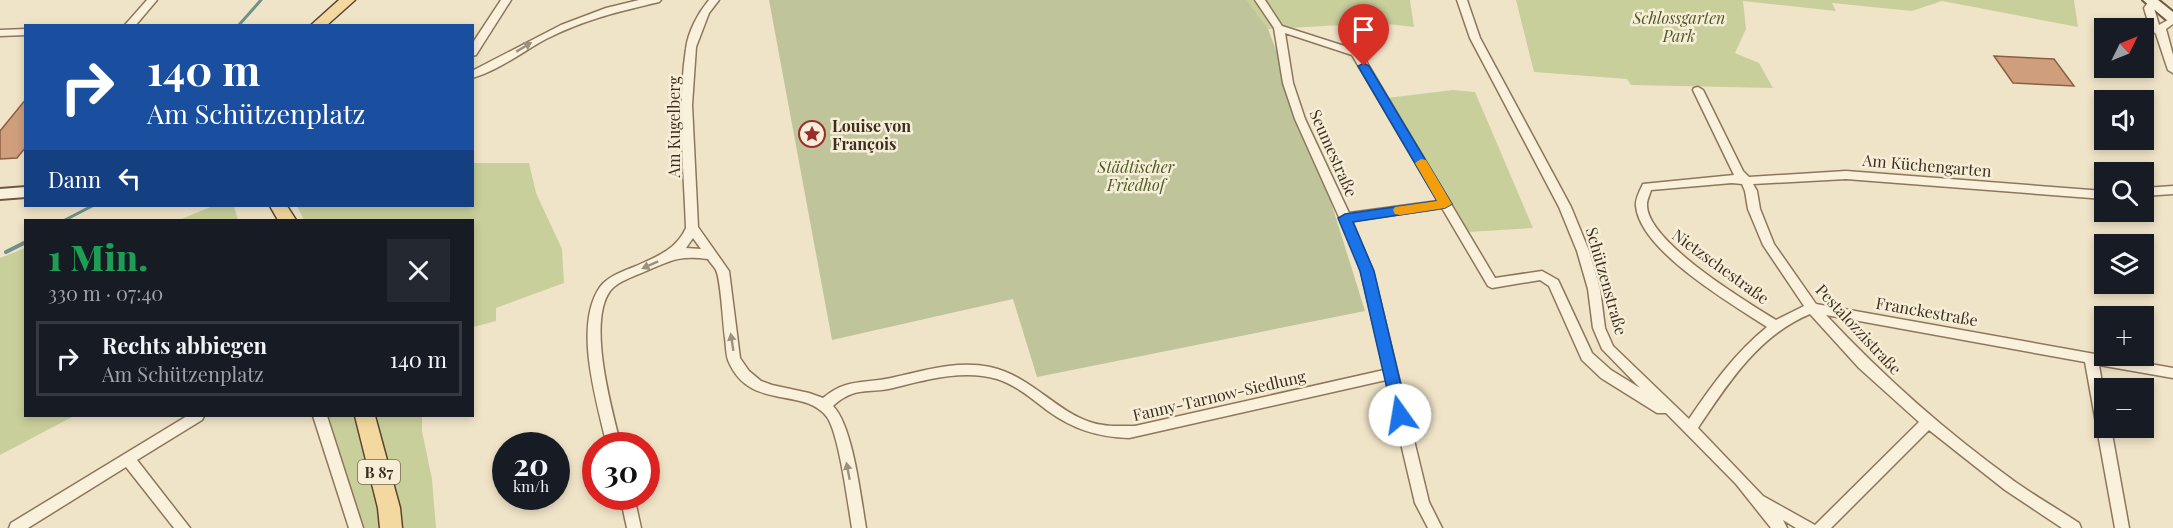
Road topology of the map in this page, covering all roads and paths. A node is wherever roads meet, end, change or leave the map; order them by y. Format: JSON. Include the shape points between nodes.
{"nodes":[{"id":1,"x":152,"y":0,"type":"edge"},
{"id":2,"x":348,"y":0,"type":"edge"},
{"id":3,"x":506,"y":0,"type":"edge"},
{"id":4,"x":656,"y":0,"type":"edge"},
{"id":5,"x":714,"y":0,"type":"edge"},
{"id":6,"x":1260,"y":0,"type":"edge"},
{"id":7,"x":1462,"y":0,"type":"edge"},
{"id":8,"x":631,"y":2,"type":"edge"},
{"id":9,"x":2151,"y":2,"type":"edge"},
{"id":10,"x":2173,"y":19,"type":"edge"},
{"id":11,"x":131,"y":24,"type":"edge"},
{"id":12,"x":319,"y":24,"type":"edge"},
{"id":13,"x":1279,"y":28,"type":"junction"},
{"id":14,"x":2173,"y":31,"type":"edge"},
{"id":15,"x":24,"y":32,"type":"edge"},
{"id":16,"x":0,"y":33,"type":"edge"},
{"id":17,"x":2161,"y":33,"type":"junction"},
{"id":18,"x":474,"y":49,"type":"edge"},
{"id":19,"x":2173,"y":70,"type":"edge"},
{"id":20,"x":474,"y":74,"type":"edge"},
{"id":21,"x":1698,"y":90,"type":"dead end"},
{"id":22,"x":1746,"y":181,"type":"junction"},
{"id":23,"x":2173,"y":190,"type":"edge"},
{"id":24,"x":2154,"y":191,"type":"edge"},
{"id":25,"x":24,"y":192,"type":"edge"},
{"id":26,"x":0,"y":194,"type":"edge"},
{"id":27,"x":2094,"y":194,"type":"edge"},
{"id":28,"x":1445,"y":204,"type":"junction"},
{"id":29,"x":1345,"y":218,"type":"junction"},
{"id":30,"x":692,"y":228,"type":"junction"},
{"id":31,"x":673,"y":255,"type":"junction"},
{"id":32,"x":710,"y":255,"type":"junction"},
{"id":33,"x":1812,"y":308,"type":"junction"},
{"id":34,"x":1777,"y":327,"type":"junction"},
{"id":35,"x":2091,"y":357,"type":"junction"},
{"id":36,"x":2173,"y":373,"type":"edge"},
{"id":37,"x":1391,"y":374,"type":"junction"},
{"id":38,"x":824,"y":405,"type":"junction"},
{"id":39,"x":195,"y":417,"type":"edge"},
{"id":40,"x":320,"y":417,"type":"edge"},
{"id":41,"x":365,"y":417,"type":"edge"},
{"id":42,"x":1928,"y":422,"type":"junction"},
{"id":43,"x":1690,"y":428,"type":"junction"},
{"id":44,"x":611,"y":432,"type":"edge"},
{"id":45,"x":127,"y":458,"type":"junction"},
{"id":46,"x":1760,"y":500,"type":"junction"},
{"id":47,"x":630,"y":510,"type":"edge"},
{"id":48,"x":16,"y":528,"type":"edge"},
{"id":49,"x":183,"y":528,"type":"edge"},
{"id":50,"x":356,"y":528,"type":"edge"},
{"id":51,"x":391,"y":528,"type":"edge"},
{"id":52,"x":634,"y":528,"type":"edge"},
{"id":53,"x":859,"y":528,"type":"edge"},
{"id":54,"x":1435,"y":528,"type":"edge"},
{"id":55,"x":1780,"y":528,"type":"edge"},
{"id":56,"x":1809,"y":528,"type":"edge"},
{"id":57,"x":1821,"y":528,"type":"edge"},
{"id":58,"x":2074,"y":528,"type":"edge"},
{"id":59,"x":2122,"y":528,"type":"edge"}],
"edges":[{"from":1,"to":11,"type":"street"},
{"from":2,"to":12,"type":"main road"},
{"from":3,"to":18,"type":"street"},
{"from":4,"to":8,"type":"street"},
{"from":5,"to":30,"type":"street","name":"Am Kugelberg","via":[[704,12],[691,47],[687,105]]},
{"from":6,"to":13,"type":"street","name":"Seumestraße"},
{"from":7,"to":43,"type":"street","name":"Schützenstraße","via":[[1475,38],[1565,207],[1583,251],[1594,289],[1599,328],[1608,349]]},
{"from":20,"to":8,"type":"street","one_way":true,"via":[[542,36]]},
{"from":9,"to":10,"type":"main road"},
{"from":9,"to":17,"type":"street","via":[[2155,28]]},
{"from":10,"to":17,"type":"street"},
{"from":13,"to":28,"type":"street","via":[[1356,53]]},
{"from":13,"to":29,"type":"street","name":"Seumestraße","via":[[1288,84],[1300,119]]},
{"from":14,"to":17,"type":"street"},
{"from":15,"to":16,"type":"street"},
{"from":17,"to":19,"type":"street"},
{"from":21,"to":22,"type":"street","name":"Pestalozzistraße","via":[[1738,173]]},
{"from":22,"to":27,"type":"street","name":"Am Küchengarten","via":[[1846,175]]},
{"from":22,"to":33,"type":"street","name":"Pestalozzistraße","via":[[1768,245]]},
{"from":22,"to":34,"type":"street","name":"Nietzschestraße","via":[[1647,187],[1640,208],[1655,237],[1679,260]]},
{"from":23,"to":24,"type":"street"},
{"from":25,"to":26,"type":"main road"},
{"from":28,"to":29,"type":"street"},
{"from":28,"to":43,"type":"street","via":[[1492,283],[1542,275],[1554,283],[1587,356],[1606,374]]},
{"from":29,"to":37,"type":"street","name":"Seumestraße","via":[[1367,271]]},
{"from":30,"to":31,"type":"street"},
{"from":30,"to":32,"type":"street"},
{"from":31,"to":32,"type":"street"},
{"from":31,"to":44,"type":"street","one_way":true,"via":[[606,288],[598,301],[593,326]]},
{"from":38,"to":32,"type":"street","one_way":true,"via":[[764,389],[740,371],[734,359],[723,271]]},
{"from":33,"to":34,"type":"street","via":[[1793,314]]},
{"from":33,"to":35,"type":"street","name":"Franckestraße"},
{"from":33,"to":42,"type":"street","name":"Pestalozzistraße"},
{"from":34,"to":43,"type":"street","via":[[1725,376]]},
{"from":35,"to":36,"type":"street","name":"Franckestraße"},
{"from":35,"to":59,"type":"street"},
{"from":37,"to":38,"type":"street","name":"Fanny-Tarnow-Siedlung","via":[[1135,432],[1084,426],[1003,376],[969,370],[855,387],[842,391]]},
{"from":37,"to":54,"type":"street","name":"Seumestraße","via":[[1422,503]]},
{"from":53,"to":38,"type":"street","one_way":true,"via":[[835,417]]},
{"from":39,"to":45,"type":"street"},
{"from":40,"to":50,"type":"street"},
{"from":41,"to":51,"type":"main road","number":"B 87"},
{"from":42,"to":57,"type":"street"},
{"from":42,"to":58,"type":"street","name":"Pestalozzistraße","via":[[2010,486]]},
{"from":43,"to":46,"type":"street","name":"Schützenstraße"},
{"from":45,"to":48,"type":"street"},
{"from":45,"to":49,"type":"street"},
{"from":46,"to":55,"type":"street","name":"Schützenstraße"},
{"from":46,"to":56,"type":"street"},
{"from":47,"to":52,"type":"street"}]}
